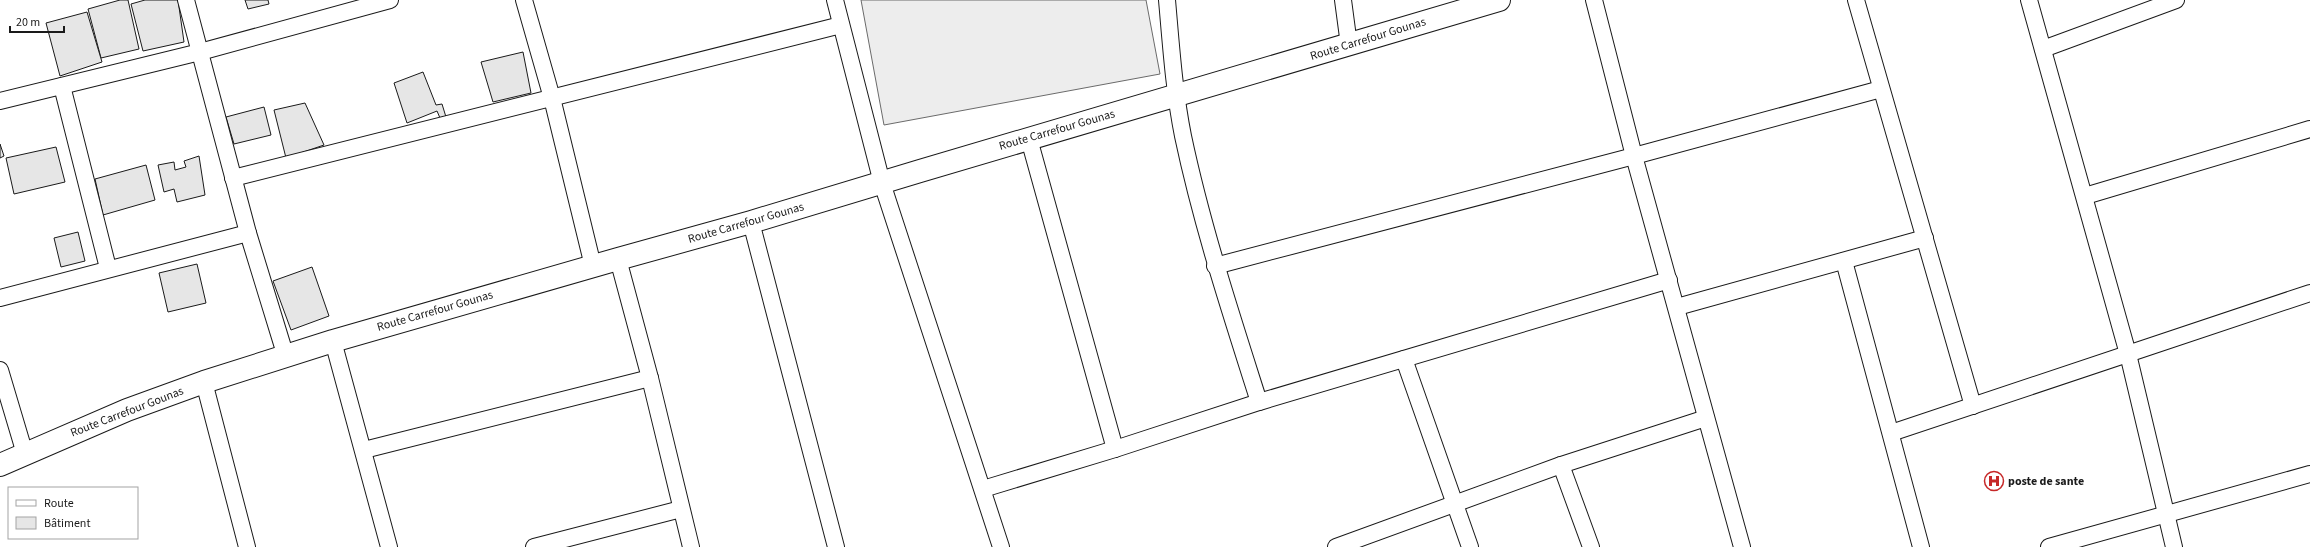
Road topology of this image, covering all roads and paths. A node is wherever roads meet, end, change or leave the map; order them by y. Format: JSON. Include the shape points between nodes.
{"nodes":[{"id":1,"x":186,"y":0,"type":"edge"},
{"id":2,"x":390,"y":0,"type":"edge"},
{"id":3,"x":524,"y":0,"type":"edge"},
{"id":4,"x":835,"y":0,"type":"edge"},
{"id":5,"x":1167,"y":0,"type":"edge"},
{"id":6,"x":1343,"y":0,"type":"edge"},
{"id":7,"x":1500,"y":0,"type":"edge"},
{"id":8,"x":1594,"y":0,"type":"edge"},
{"id":9,"x":1856,"y":0,"type":"edge"},
{"id":10,"x":2029,"y":0,"type":"edge"},
{"id":11,"x":2176,"y":0,"type":"edge"},
{"id":12,"x":841,"y":25,"type":"junction"},
{"id":13,"x":1349,"y":45,"type":"junction"},
{"id":14,"x":2043,"y":49,"type":"junction"},
{"id":15,"x":200,"y":52,"type":"junction"},
{"id":16,"x":62,"y":86,"type":"junction"},
{"id":17,"x":1881,"y":89,"type":"junction"},
{"id":18,"x":1176,"y":95,"type":"junction"},
{"id":19,"x":552,"y":98,"type":"junction"},
{"id":20,"x":0,"y":101,"type":"edge"},
{"id":21,"x":2310,"y":129,"type":"edge"},
{"id":22,"x":1029,"y":139,"type":"junction"},
{"id":23,"x":1634,"y":156,"type":"junction"},
{"id":24,"x":233,"y":178,"type":"junction"},
{"id":25,"x":882,"y":183,"type":"junction"},
{"id":26,"x":2084,"y":196,"type":"junction"},
{"id":27,"x":751,"y":222,"type":"junction"},
{"id":28,"x":248,"y":232,"type":"junction"},
{"id":29,"x":1925,"y":238,"type":"junction"},
{"id":30,"x":618,"y":259,"type":"junction"},
{"id":31,"x":1844,"y":261,"type":"junction"},
{"id":32,"x":593,"y":266,"type":"junction"},
{"id":33,"x":1215,"y":266,"type":"junction"},
{"id":34,"x":108,"y":268,"type":"junction"},
{"id":35,"x":1669,"y":280,"type":"junction"},
{"id":36,"x":2310,"y":293,"type":"edge"},
{"id":37,"x":0,"y":298,"type":"edge"},
{"id":38,"x":1677,"y":307,"type":"junction"},
{"id":39,"x":333,"y":341,"type":"junction"},
{"id":40,"x":2128,"y":354,"type":"junction"},
{"id":41,"x":286,"y":357,"type":"junction"},
{"id":42,"x":1404,"y":359,"type":"junction"},
{"id":43,"x":0,"y":370,"type":"edge"},
{"id":44,"x":650,"y":378,"type":"junction"},
{"id":45,"x":204,"y":382,"type":"junction"},
{"id":46,"x":1259,"y":402,"type":"junction"},
{"id":47,"x":1973,"y":406,"type":"junction"},
{"id":48,"x":1706,"y":418,"type":"junction"},
{"id":49,"x":1891,"y":433,"type":"junction"},
{"id":50,"x":1115,"y":449,"type":"junction"},
{"id":51,"x":364,"y":450,"type":"junction"},
{"id":52,"x":25,"y":454,"type":"junction"},
{"id":53,"x":0,"y":465,"type":"edge"},
{"id":54,"x":1561,"y":465,"type":"junction"},
{"id":55,"x":2310,"y":474,"type":"edge"},
{"id":56,"x":983,"y":489,"type":"junction"},
{"id":57,"x":1455,"y":503,"type":"junction"},
{"id":58,"x":682,"y":510,"type":"junction"},
{"id":59,"x":2165,"y":514,"type":"junction"},
{"id":60,"x":247,"y":547,"type":"edge"},
{"id":61,"x":389,"y":547,"type":"edge"},
{"id":62,"x":534,"y":547,"type":"edge"},
{"id":63,"x":691,"y":547,"type":"edge"},
{"id":64,"x":836,"y":547,"type":"edge"},
{"id":65,"x":1001,"y":547,"type":"edge"},
{"id":66,"x":1336,"y":547,"type":"edge"},
{"id":67,"x":1470,"y":547,"type":"edge"},
{"id":68,"x":1591,"y":547,"type":"edge"},
{"id":69,"x":1742,"y":547,"type":"edge"},
{"id":70,"x":1921,"y":547,"type":"edge"},
{"id":71,"x":2049,"y":547,"type":"edge"},
{"id":72,"x":2174,"y":547,"type":"edge"}],
"edges":[{"from":1,"to":15,"type":"street"},
{"from":2,"to":15,"type":"street"},
{"from":3,"to":19,"type":"street"},
{"from":4,"to":12,"type":"street"},
{"from":5,"to":18,"type":"street"},
{"from":6,"to":13,"type":"street"},
{"from":7,"to":13,"type":"main road","name":"Route Carrefour Gounas"},
{"from":8,"to":23,"type":"street"},
{"from":9,"to":17,"type":"street"},
{"from":10,"to":14,"type":"street"},
{"from":11,"to":14,"type":"street"},
{"from":12,"to":19,"type":"street"},
{"from":12,"to":25,"type":"street"},
{"from":13,"to":18,"type":"main road","name":"Route Carrefour Gounas"},
{"from":14,"to":26,"type":"street"},
{"from":15,"to":16,"type":"street"},
{"from":15,"to":24,"type":"street"},
{"from":16,"to":20,"type":"street"},
{"from":16,"to":34,"type":"street"},
{"from":17,"to":23,"type":"street"},
{"from":17,"to":29,"type":"street"},
{"from":18,"to":22,"type":"main road","name":"Route Carrefour Gounas"},
{"from":18,"to":33,"type":"street","via":[[1183,136]]},
{"from":19,"to":24,"type":"street"},
{"from":19,"to":32,"type":"street"},
{"from":21,"to":26,"type":"street"},
{"from":22,"to":25,"type":"main road","name":"Route Carrefour Gounas"},
{"from":22,"to":50,"type":"street"},
{"from":23,"to":33,"type":"street"},
{"from":23,"to":35,"type":"street"},
{"from":24,"to":28,"type":"street"},
{"from":25,"to":27,"type":"main road","name":"Route Carrefour Gounas"},
{"from":25,"to":56,"type":"street"},
{"from":26,"to":40,"type":"street"},
{"from":27,"to":30,"type":"main road","name":"Route Carrefour Gounas"},
{"from":27,"to":64,"type":"street"},
{"from":28,"to":34,"type":"street"},
{"from":28,"to":41,"type":"street"},
{"from":29,"to":31,"type":"street"},
{"from":29,"to":47,"type":"street"},
{"from":30,"to":32,"type":"main road","name":"Route Carrefour Gounas"},
{"from":30,"to":44,"type":"street"},
{"from":31,"to":38,"type":"street"},
{"from":31,"to":49,"type":"street"},
{"from":32,"to":39,"type":"main road","name":"Route Carrefour Gounas"},
{"from":33,"to":46,"type":"street"},
{"from":34,"to":37,"type":"street"},
{"from":35,"to":38,"type":"street"},
{"from":35,"to":42,"type":"street"},
{"from":36,"to":40,"type":"street"},
{"from":38,"to":48,"type":"street"},
{"from":39,"to":41,"type":"main road","name":"Route Carrefour Gounas"},
{"from":39,"to":51,"type":"street"},
{"from":40,"to":47,"type":"street"},
{"from":40,"to":59,"type":"street"},
{"from":41,"to":45,"type":"main road","name":"Route Carrefour Gounas"},
{"from":42,"to":46,"type":"street"},
{"from":42,"to":57,"type":"street"},
{"from":43,"to":52,"type":"street"},
{"from":44,"to":51,"type":"street"},
{"from":44,"to":58,"type":"street"},
{"from":45,"to":52,"type":"main road","name":"Route Carrefour Gounas","via":[[127,410]]},
{"from":45,"to":60,"type":"street"},
{"from":46,"to":50,"type":"street"},
{"from":47,"to":49,"type":"street"},
{"from":48,"to":54,"type":"street"},
{"from":48,"to":69,"type":"street"},
{"from":49,"to":70,"type":"street"},
{"from":50,"to":56,"type":"street"},
{"from":51,"to":61,"type":"street"},
{"from":52,"to":53,"type":"main road","name":"Route Carrefour Gounas"},
{"from":54,"to":57,"type":"street"},
{"from":54,"to":68,"type":"street"},
{"from":55,"to":59,"type":"street"},
{"from":56,"to":65,"type":"street"},
{"from":57,"to":66,"type":"street"},
{"from":57,"to":67,"type":"street"},
{"from":58,"to":62,"type":"street"},
{"from":58,"to":63,"type":"street"},
{"from":59,"to":71,"type":"street"},
{"from":59,"to":72,"type":"street"}]}
